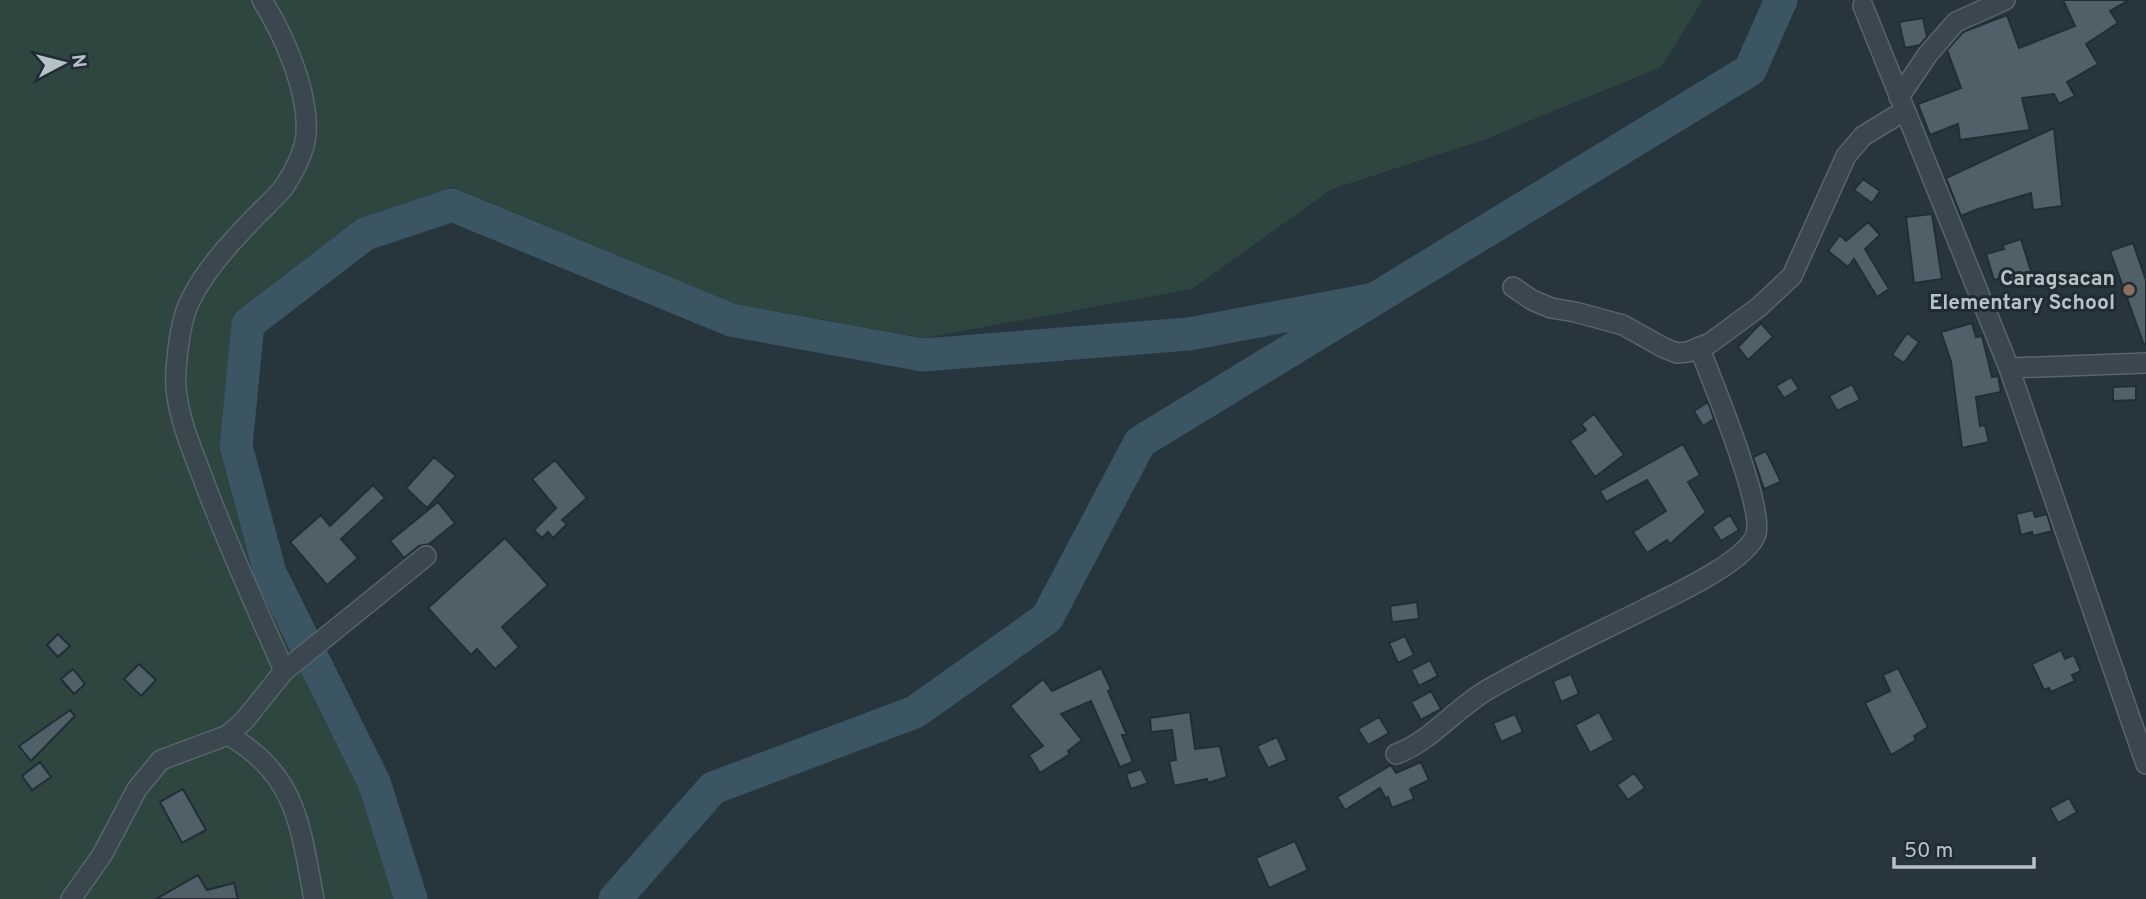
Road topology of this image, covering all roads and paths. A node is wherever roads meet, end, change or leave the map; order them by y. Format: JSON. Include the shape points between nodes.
{"nodes":[{"id":1,"x":262,"y":0,"type":"edge"},
{"id":2,"x":2005,"y":0,"type":"edge"},
{"id":3,"x":1863,"y":6,"type":"dead end"},
{"id":4,"x":1901,"y":104,"type":"junction"},
{"id":5,"x":1513,"y":287,"type":"dead end"},
{"id":6,"x":1699,"y":347,"type":"junction"},
{"id":7,"x":2146,"y":363,"type":"edge"},
{"id":8,"x":2009,"y":368,"type":"junction"},
{"id":9,"x":426,"y":556,"type":"dead end"},
{"id":10,"x":285,"y":670,"type":"junction"},
{"id":11,"x":228,"y":735,"type":"junction"},
{"id":12,"x":1396,"y":754,"type":"dead end"},
{"id":13,"x":2146,"y":764,"type":"edge"},
{"id":14,"x":71,"y":899,"type":"edge"},
{"id":15,"x":314,"y":899,"type":"edge"}],
"edges":[{"from":1,"to":10,"type":"street","via":[[293,64],[306,137],[284,187],[224,250],[191,298],[176,372],[179,410],[190,445]]},
{"from":2,"to":4,"type":"street","via":[[1956,22],[1928,54]]},
{"from":3,"to":4,"type":"street"},
{"from":4,"to":6,"type":"street","via":[[1846,156],[1792,276],[1759,307]]},
{"from":4,"to":8,"type":"street"},
{"from":5,"to":6,"type":"street","via":[[1550,308],[1623,325],[1677,353]]},
{"from":6,"to":12,"type":"street","via":[[1735,442],[1756,515],[1752,543],[1738,557],[1688,587],[1485,691],[1415,747]]},
{"from":7,"to":8,"type":"street"},
{"from":8,"to":13,"type":"street"},
{"from":9,"to":10,"type":"street"},
{"from":10,"to":11,"type":"street"},
{"from":11,"to":14,"type":"street","via":[[161,760],[137,789],[102,855]]},
{"from":11,"to":15,"type":"street","via":[[262,758],[294,806]]}]}
